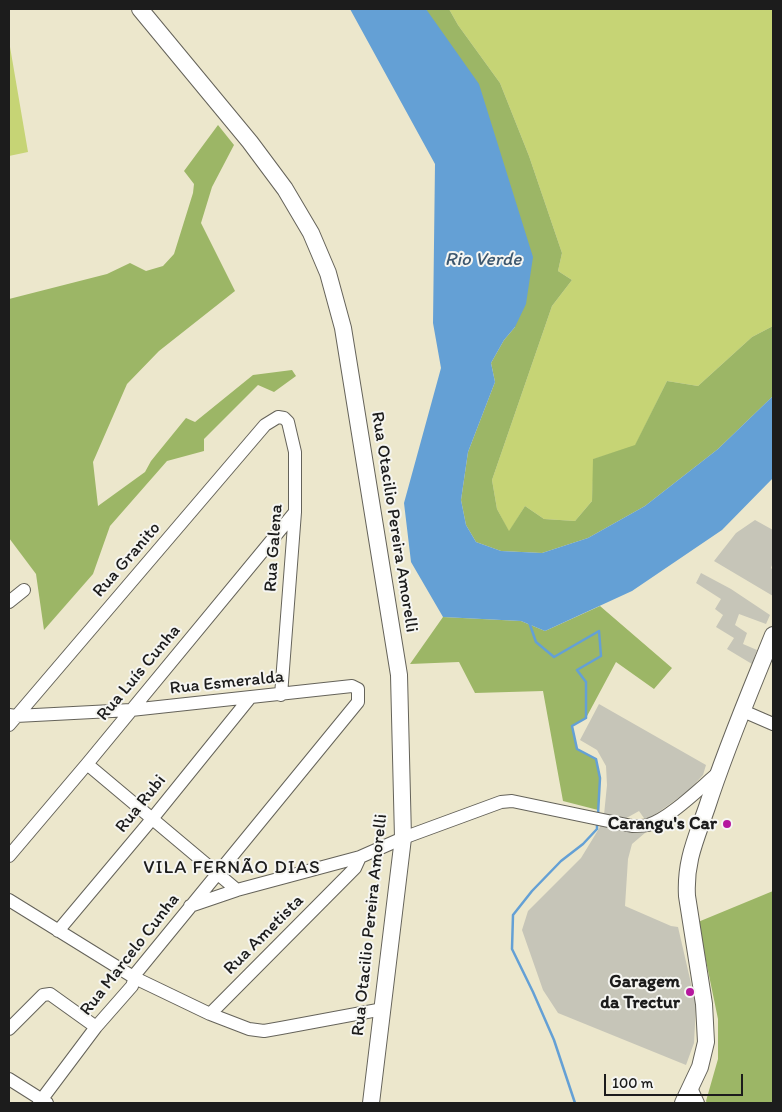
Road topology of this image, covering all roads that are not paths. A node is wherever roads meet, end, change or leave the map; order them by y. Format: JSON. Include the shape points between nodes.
{"nodes":[{"id":1,"x":140,"y":9,"type":"edge"},
{"id":2,"x":272,"y":419,"type":"joint"},
{"id":3,"x":295,"y":512,"type":"junction"},
{"id":4,"x":24,"y":590,"type":"dead end"},
{"id":5,"x":9,"y":602,"type":"edge"},
{"id":6,"x":773,"y":635,"type":"edge"},
{"id":7,"x":358,"y":689,"type":"joint"},
{"id":8,"x":281,"y":695,"type":"junction"},
{"id":9,"x":249,"y":699,"type":"junction"},
{"id":10,"x":131,"y":710,"type":"junction"},
{"id":11,"x":743,"y":710,"type":"junction"},
{"id":12,"x":11,"y":719,"type":"edge"},
{"id":13,"x":773,"y":724,"type":"edge"},
{"id":14,"x":87,"y":764,"type":"junction"},
{"id":15,"x":718,"y":773,"type":"junction"},
{"id":16,"x":152,"y":819,"type":"junction"},
{"id":17,"x":402,"y":838,"type":"junction"},
{"id":18,"x":9,"y":856,"type":"edge"},
{"id":19,"x":360,"y":857,"type":"junction"},
{"id":20,"x":217,"y":873,"type":"junction"},
{"id":21,"x":237,"y":890,"type":"junction"},
{"id":22,"x":9,"y":900,"type":"edge"},
{"id":23,"x":190,"y":906,"type":"junction"},
{"id":24,"x":58,"y":931,"type":"junction"},
{"id":25,"x":135,"y":978,"type":"junction"},
{"id":26,"x":383,"y":1009,"type":"junction"},
{"id":27,"x":210,"y":1014,"type":"junction"},
{"id":28,"x":96,"y":1027,"type":"junction"},
{"id":29,"x":9,"y":1029,"type":"edge"},
{"id":30,"x":9,"y":1079,"type":"edge"},
{"id":31,"x":690,"y":1088,"type":"junction"},
{"id":32,"x":43,"y":1102,"type":"edge"},
{"id":33,"x":371,"y":1103,"type":"edge"},
{"id":34,"x":683,"y":1103,"type":"edge"},
{"id":35,"x":698,"y":1103,"type":"edge"}],
"edges":[{"from":1,"to":17,"type":"main road","name":"Rua Otacilio Pereira Amorelli","via":[[285,188],[311,233],[328,273],[343,328],[398,675]]},
{"from":2,"to":3,"type":"street","name":"Rua Galena","via":[[284,418],[290,427],[295,452]]},
{"from":2,"to":12,"type":"street","name":"Rua Granito"},
{"from":3,"to":8,"type":"street","name":"Rua Galena"},
{"from":3,"to":10,"type":"street","name":"Rua Luís Cunha"},
{"from":4,"to":5,"type":"street"},
{"from":6,"to":11,"type":"main road"},
{"from":7,"to":8,"type":"street","name":"Rua Esmeralda","via":[[352,686]]},
{"from":7,"to":20,"type":"street","name":"Rua Marcelo Cunha","via":[[358,702]]},
{"from":8,"to":9,"type":"street","name":"Rua Esmeralda"},
{"from":9,"to":10,"type":"street","name":"Rua Esmeralda"},
{"from":9,"to":16,"type":"street","name":"Rua Rubi"},
{"from":10,"to":12,"type":"street","name":"Rua Esmeralda"},
{"from":10,"to":14,"type":"street","name":"Rua Luís Cunha"},
{"from":11,"to":13,"type":"street"},
{"from":11,"to":15,"type":"main road"},
{"from":14,"to":16,"type":"street"},
{"from":14,"to":18,"type":"street","name":"Rua Luís Cunha"},
{"from":15,"to":17,"type":"street","via":[[658,821],[646,825],[632,826],[512,801],[501,802]]},
{"from":15,"to":31,"type":"main road","via":[[688,861],[686,878],[704,1004],[706,1042],[700,1067]]},
{"from":16,"to":20,"type":"street"},
{"from":16,"to":24,"type":"street","name":"Rua Rubi"},
{"from":17,"to":19,"type":"street"},
{"from":17,"to":26,"type":"main road","name":"Rua Otacilio Pereira Amorelli"},
{"from":19,"to":21,"type":"street"},
{"from":19,"to":27,"type":"street","name":"Rua Ametista","via":[[355,868]]},
{"from":20,"to":21,"type":"street"},
{"from":20,"to":23,"type":"street","name":"Rua Marcelo Cunha"},
{"from":21,"to":23,"type":"street"},
{"from":22,"to":24,"type":"street"},
{"from":23,"to":25,"type":"street","name":"Rua Marcelo Cunha","via":[[136,972]]},
{"from":24,"to":25,"type":"street"},
{"from":25,"to":27,"type":"street"},
{"from":25,"to":28,"type":"street","name":"Rua Marcelo Cunha","via":[[132,986]]},
{"from":26,"to":27,"type":"street","via":[[264,1030],[249,1029]]},
{"from":26,"to":33,"type":"main road","name":"Rua Otacilio Pereira Amorelli"},
{"from":28,"to":29,"type":"street","via":[[50,994],[43,995]]},
{"from":28,"to":32,"type":"street","name":"Rua Marcelo Cunha"},
{"from":30,"to":32,"type":"street"},
{"from":31,"to":34,"type":"main road"},
{"from":31,"to":35,"type":"street"}]}
